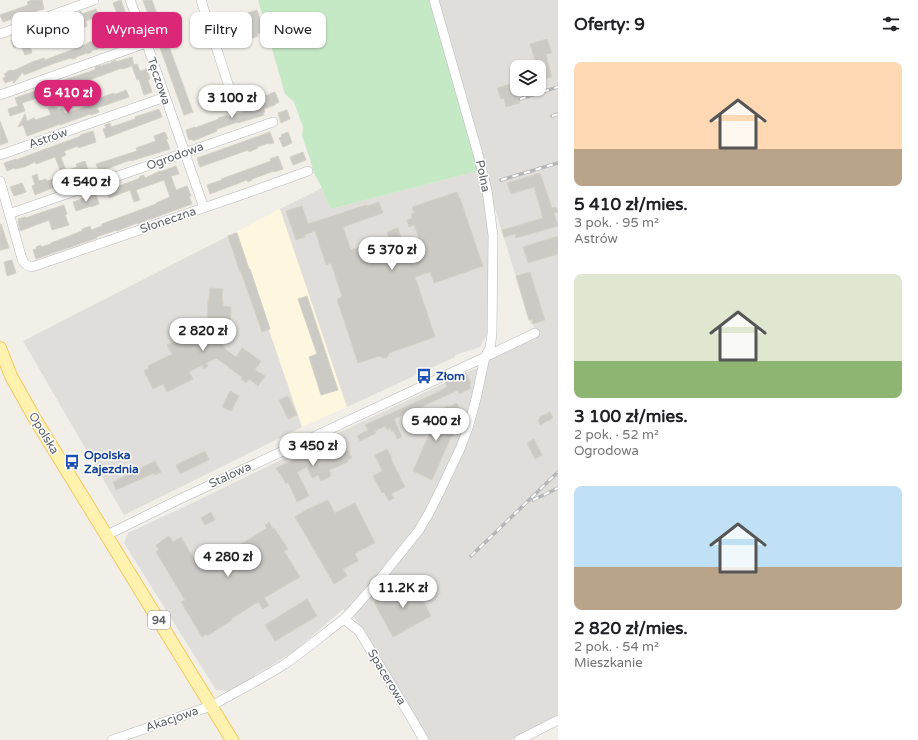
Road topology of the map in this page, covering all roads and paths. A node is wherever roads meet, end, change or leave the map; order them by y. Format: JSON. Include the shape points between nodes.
{"nodes":[{"id":1,"x":94,"y":0,"type":"edge"},
{"id":2,"x":130,"y":0,"type":"edge"},
{"id":3,"x":201,"y":0,"type":"edge"},
{"id":4,"x":434,"y":0,"type":"edge"},
{"id":5,"x":134,"y":12,"type":"edge"},
{"id":6,"x":0,"y":34,"type":"edge"},
{"id":7,"x":132,"y":48,"type":"edge"},
{"id":8,"x":148,"y":48,"type":"edge"},
{"id":9,"x":230,"y":90,"type":"dead end"},
{"id":10,"x":0,"y":95,"type":"edge"},
{"id":11,"x":165,"y":97,"type":"junction"},
{"id":12,"x":273,"y":122,"type":"dead end"},
{"id":13,"x":184,"y":153,"type":"junction"},
{"id":14,"x":0,"y":155,"type":"edge"},
{"id":15,"x":308,"y":171,"type":"dead end"},
{"id":16,"x":0,"y":181,"type":"edge"},
{"id":17,"x":204,"y":208,"type":"junction"},
{"id":18,"x":9,"y":214,"type":"junction"},
{"id":19,"x":535,"y":333,"type":"dead end"},
{"id":20,"x":0,"y":348,"type":"edge"},
{"id":21,"x":485,"y":357,"type":"junction"},
{"id":22,"x":107,"y":535,"type":"junction"},
{"id":23,"x":344,"y":619,"type":"junction"},
{"id":24,"x":211,"y":706,"type":"junction"},
{"id":25,"x":558,"y":720,"type":"edge"},
{"id":26,"x":112,"y":740,"type":"edge"},
{"id":27,"x":232,"y":740,"type":"edge"},
{"id":28,"x":424,"y":740,"type":"edge"},
{"id":29,"x":519,"y":740,"type":"edge"}],
"edges":[{"from":1,"to":6,"type":"street"},
{"from":2,"to":5,"type":"street","name":"Tęczowa"},
{"from":3,"to":9,"type":"street"},
{"from":4,"to":21,"type":"street","name":"Polna","via":[[487,190],[493,236],[492,334],[490,348]]},
{"from":7,"to":10,"type":"street"},
{"from":8,"to":11,"type":"street","name":"Tęczowa"},
{"from":11,"to":13,"type":"street","name":"Tęczowa"},
{"from":11,"to":14,"type":"street","name":"Astrów"},
{"from":12,"to":13,"type":"street","name":"Ogrodowa"},
{"from":13,"to":17,"type":"street","name":"Tęczowa"},
{"from":13,"to":18,"type":"street","name":"Ogrodowa"},
{"from":15,"to":17,"type":"street","name":"Słoneczna"},
{"from":16,"to":18,"type":"street"},
{"from":17,"to":18,"type":"street","name":"Słoneczna","via":[[32,267],[22,259]]},
{"from":19,"to":21,"type":"street","name":"Stalowa"},
{"from":20,"to":22,"type":"main road","name":"Opolska","number":"94","via":[[11,376],[35,419]]},
{"from":21,"to":22,"type":"street","name":"Stalowa"},
{"from":21,"to":23,"type":"street","name":"Polna","via":[[468,428],[453,466],[429,513],[400,554]]},
{"from":22,"to":24,"type":"main road","number":"94"},
{"from":23,"to":24,"type":"street","name":"Akacjowa","via":[[286,663]]},
{"from":23,"to":28,"type":"street","name":"Spacerowa","via":[[359,632]]},
{"from":24,"to":26,"type":"street","name":"Akacjowa"},
{"from":24,"to":27,"type":"main road","number":"94"},
{"from":25,"to":29,"type":"street"}]}
